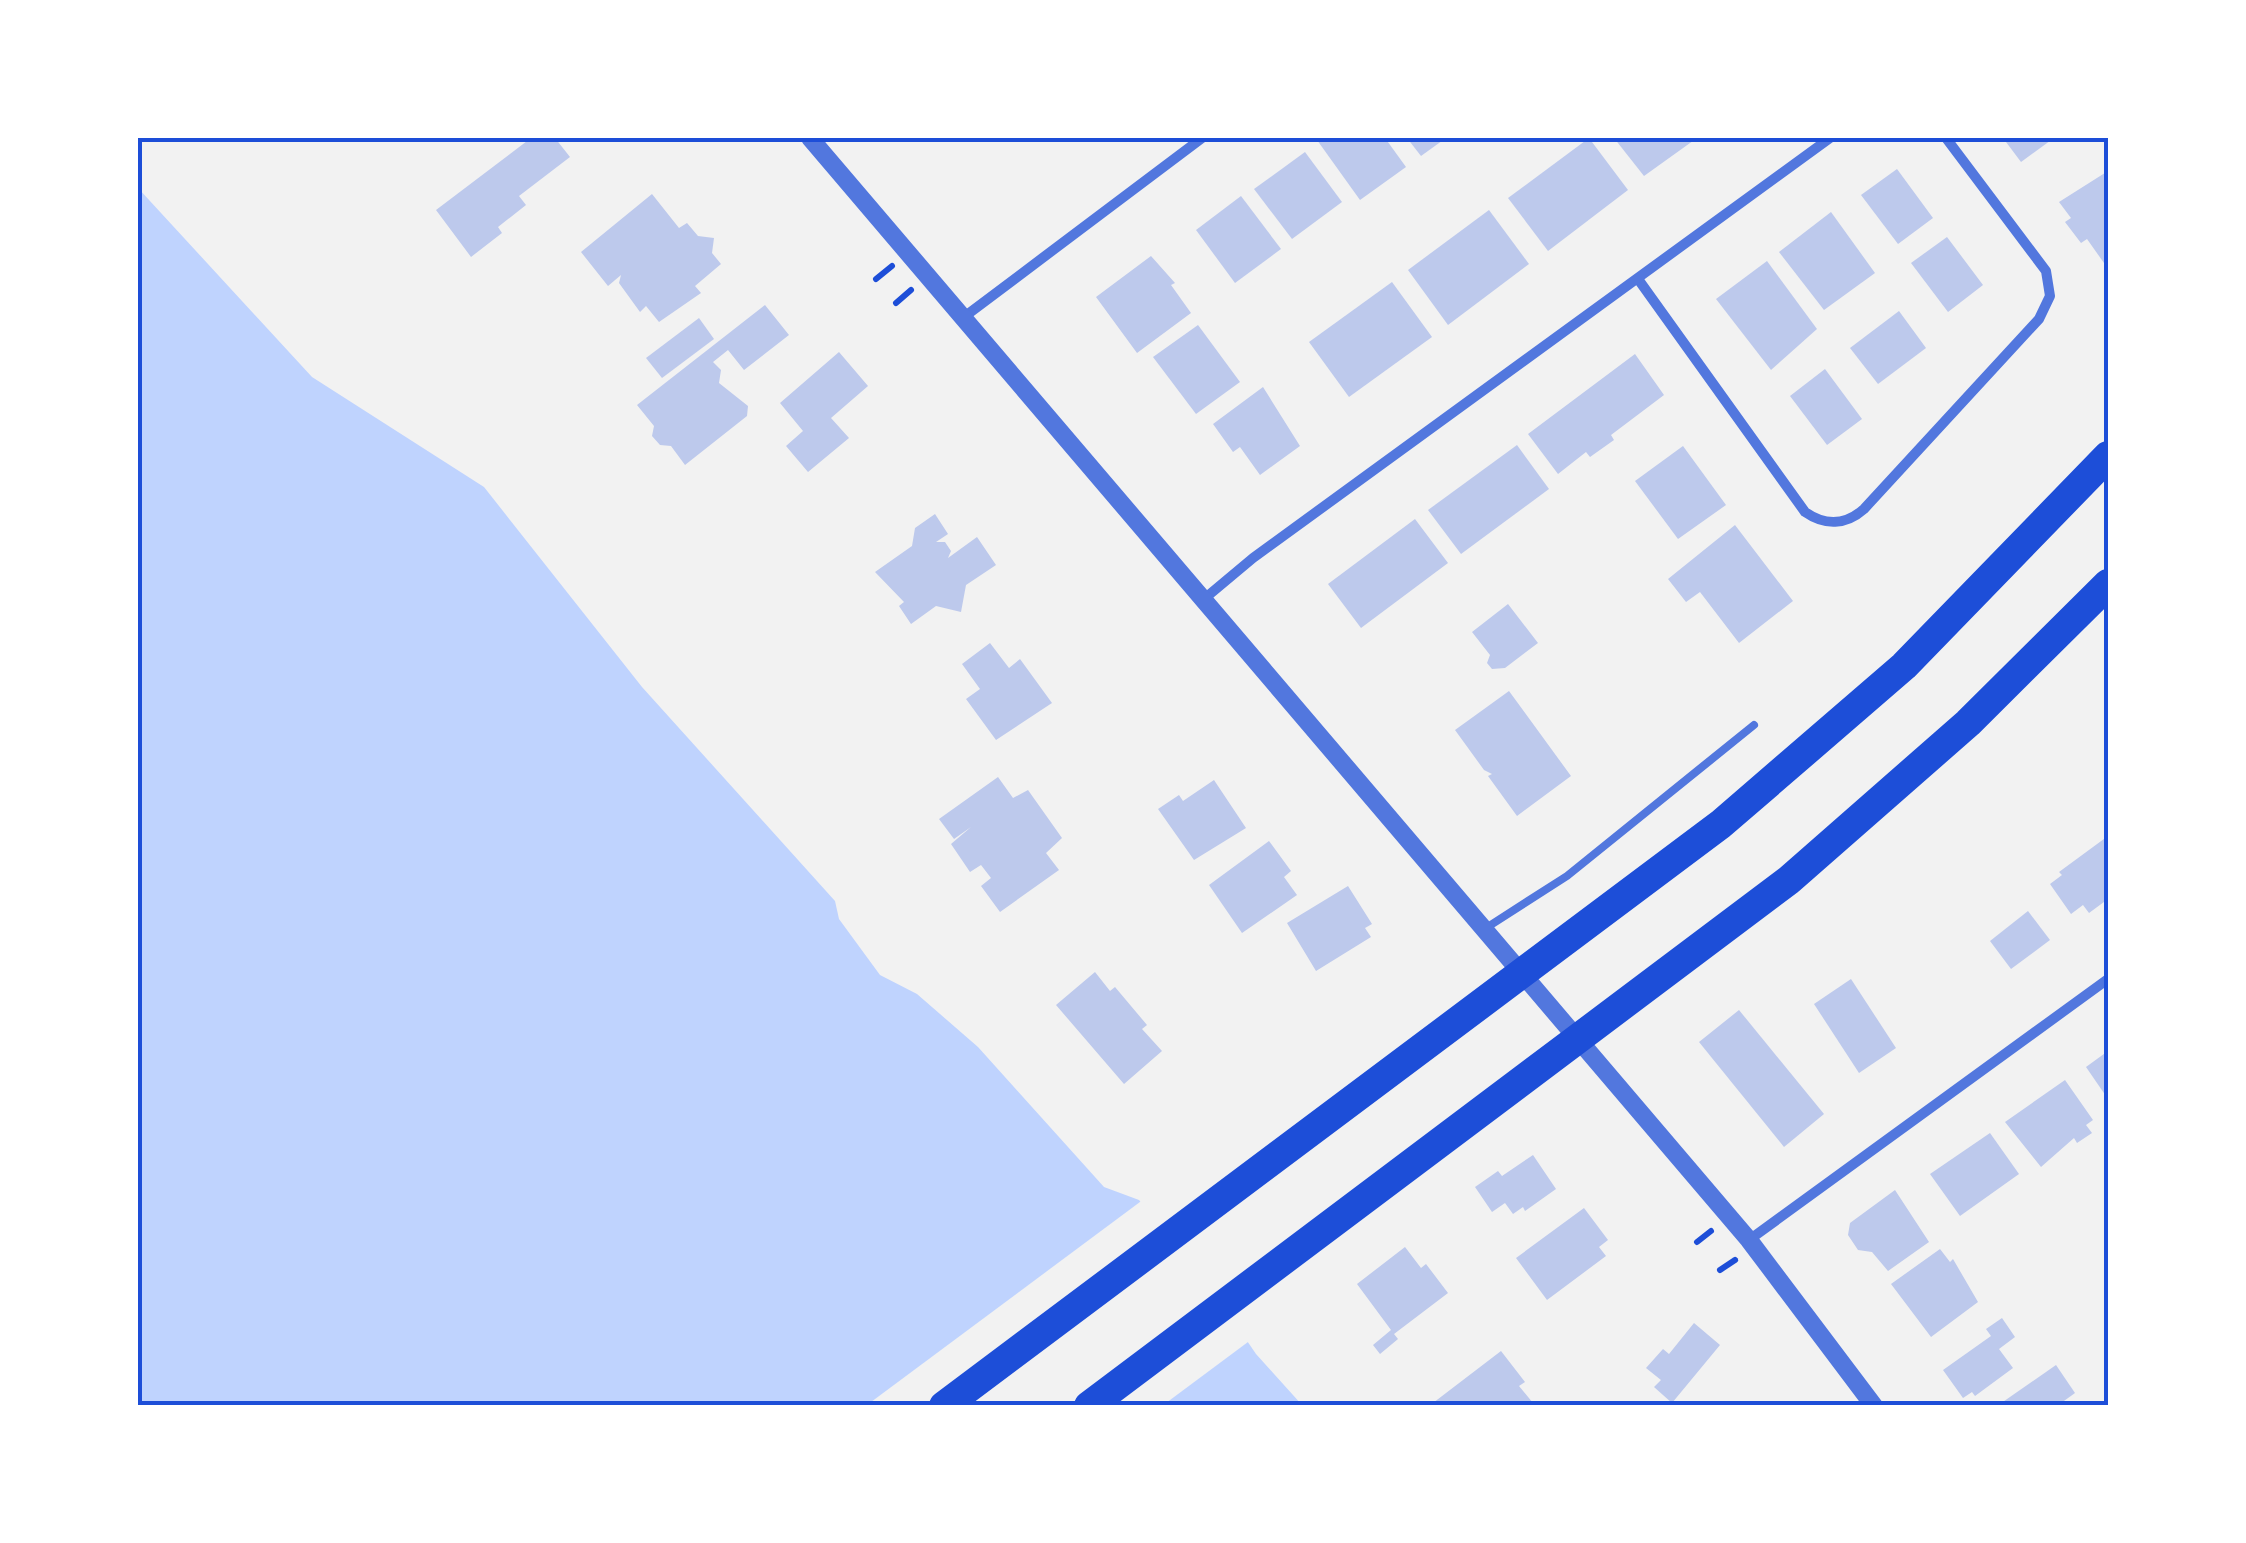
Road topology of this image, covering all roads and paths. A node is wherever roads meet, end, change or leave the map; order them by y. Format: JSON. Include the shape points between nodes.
{"nodes":[{"id":1,"x":810,"y":138,"type":"edge"},
{"id":2,"x":1202,"y":138,"type":"edge"},
{"id":3,"x":1830,"y":138,"type":"edge"},
{"id":4,"x":1946,"y":138,"type":"edge"},
{"id":5,"x":893,"y":266,"type":"dead end"},
{"id":6,"x":1638,"y":278,"type":"junction"},
{"id":7,"x":876,"y":279,"type":"dead end"},
{"id":8,"x":912,"y":290,"type":"dead end"},
{"id":9,"x":896,"y":303,"type":"dead end"},
{"id":10,"x":964,"y":317,"type":"junction"},
{"id":11,"x":2108,"y":456,"type":"edge"},
{"id":12,"x":2108,"y":584,"type":"edge"},
{"id":13,"x":1204,"y":599,"type":"junction"},
{"id":14,"x":1754,"y":726,"type":"dead end"},
{"id":15,"x":1486,"y":928,"type":"junction"},
{"id":16,"x":2108,"y":979,"type":"edge"},
{"id":17,"x":1712,"y":1230,"type":"dead end"},
{"id":18,"x":1750,"y":1240,"type":"junction"},
{"id":19,"x":1697,"y":1242,"type":"dead end"},
{"id":20,"x":1736,"y":1259,"type":"dead end"},
{"id":21,"x":1720,"y":1270,"type":"dead end"},
{"id":22,"x":944,"y":1406,"type":"edge"},
{"id":23,"x":1089,"y":1406,"type":"edge"},
{"id":24,"x":1874,"y":1406,"type":"edge"}],
"edges":[{"from":1,"to":10,"type":"street"},
{"from":2,"to":10,"type":"street"},
{"from":3,"to":6,"type":"street"},
{"from":4,"to":6,"type":"street","via":[[2046,270],[2048,302],[1849,520],[1822,521],[1806,512]]},
{"from":5,"to":7,"type":"path"},
{"from":6,"to":13,"type":"street"},
{"from":8,"to":9,"type":"path"},
{"from":10,"to":13,"type":"street"},
{"from":11,"to":22,"type":"highway","via":[[1979,593],[1831,731],[1597,919]]},
{"from":12,"to":23,"type":"highway","via":[[1886,797],[1699,950]]},
{"from":13,"to":15,"type":"street"},
{"from":14,"to":15,"type":"lane","via":[[1567,876]]},
{"from":15,"to":18,"type":"street"},
{"from":16,"to":18,"type":"street"},
{"from":17,"to":19,"type":"path"},
{"from":18,"to":24,"type":"street"},
{"from":20,"to":21,"type":"path"}]}
